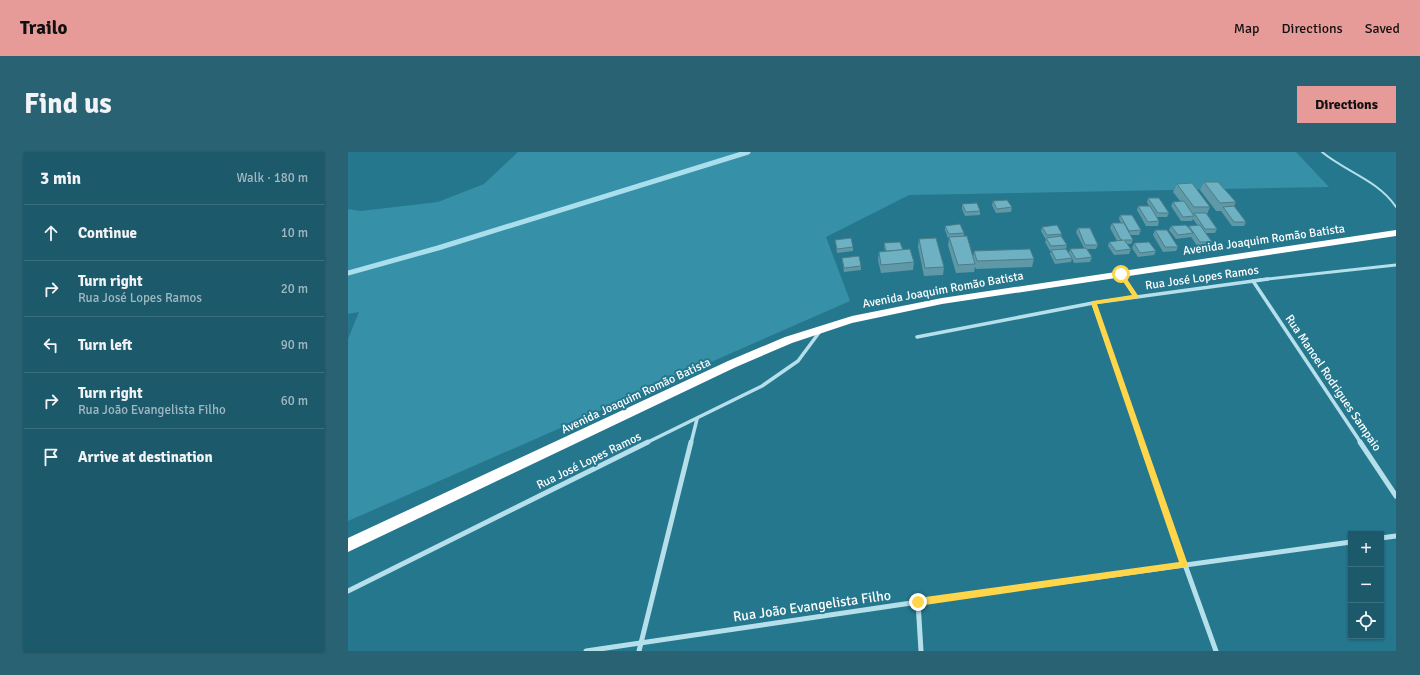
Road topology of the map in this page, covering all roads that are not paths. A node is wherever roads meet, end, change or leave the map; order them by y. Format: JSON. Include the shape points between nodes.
{"nodes":[{"id":1,"x":1322,"y":152,"type":"edge"},
{"id":2,"x":1396,"y":207,"type":"edge"},
{"id":3,"x":1396,"y":233,"type":"edge"},
{"id":4,"x":1396,"y":265,"type":"edge"},
{"id":5,"x":1121,"y":274,"type":"junction"},
{"id":6,"x":1253,"y":280,"type":"junction"},
{"id":7,"x":1136,"y":297,"type":"junction"},
{"id":8,"x":1093,"y":303,"type":"junction"},
{"id":9,"x":823,"y":328,"type":"junction"},
{"id":10,"x":918,"y":337,"type":"dead end"},
{"id":11,"x":697,"y":419,"type":"junction"},
{"id":12,"x":1396,"y":496,"type":"edge"},
{"id":13,"x":1396,"y":536,"type":"edge"},
{"id":14,"x":1384,"y":538,"type":"edge"},
{"id":15,"x":1348,"y":542,"type":"edge"},
{"id":16,"x":348,"y":545,"type":"edge"},
{"id":17,"x":1184,"y":565,"type":"junction"},
{"id":18,"x":348,"y":591,"type":"edge"},
{"id":19,"x":918,"y":602,"type":"junction"},
{"id":20,"x":641,"y":643,"type":"junction"},
{"id":21,"x":586,"y":651,"type":"edge"},
{"id":22,"x":639,"y":651,"type":"edge"},
{"id":23,"x":921,"y":651,"type":"edge"},
{"id":24,"x":1216,"y":651,"type":"edge"}],
"edges":[{"from":1,"to":2,"type":"lane","via":[[1336,164],[1386,193]]},
{"from":3,"to":5,"type":"highway","name":"Avenida Joaquim Romão Batista"},
{"from":4,"to":6,"type":"street","name":"Rua José Lopes Ramos"},
{"from":5,"to":7,"type":"street"},
{"from":5,"to":9,"type":"highway","name":"Avenida Joaquim Romão Batista","via":[[935,302],[874,314]]},
{"from":6,"to":7,"type":"street","name":"Rua José Lopes Ramos"},
{"from":6,"to":12,"type":"street","name":"Rua Manoel Rodrigues Sampaio"},
{"from":7,"to":8,"type":"street","name":"Rua José Lopes Ramos"},
{"from":8,"to":10,"type":"street","name":"Rua José Lopes Ramos"},
{"from":8,"to":17,"type":"street"},
{"from":9,"to":11,"type":"street","name":"Rua José Lopes Ramos","via":[[798,361],[762,386]]},
{"from":9,"to":16,"type":"highway","name":"Avenida Joaquim Romão Batista","via":[[732,364]]},
{"from":11,"to":18,"type":"street","name":"Rua José Lopes Ramos"},
{"from":11,"to":20,"type":"street"},
{"from":13,"to":14,"type":"street"},
{"from":15,"to":17,"type":"street","name":"Rua João Evangelista Filho"},
{"from":17,"to":19,"type":"street","name":"Rua João Evangelista Filho"},
{"from":17,"to":24,"type":"street"},
{"from":19,"to":20,"type":"street","name":"Rua João Evangelista Filho"},
{"from":19,"to":23,"type":"street"},
{"from":20,"to":21,"type":"street","name":"Rua João Evangelista Filho"},
{"from":20,"to":22,"type":"street"}]}
